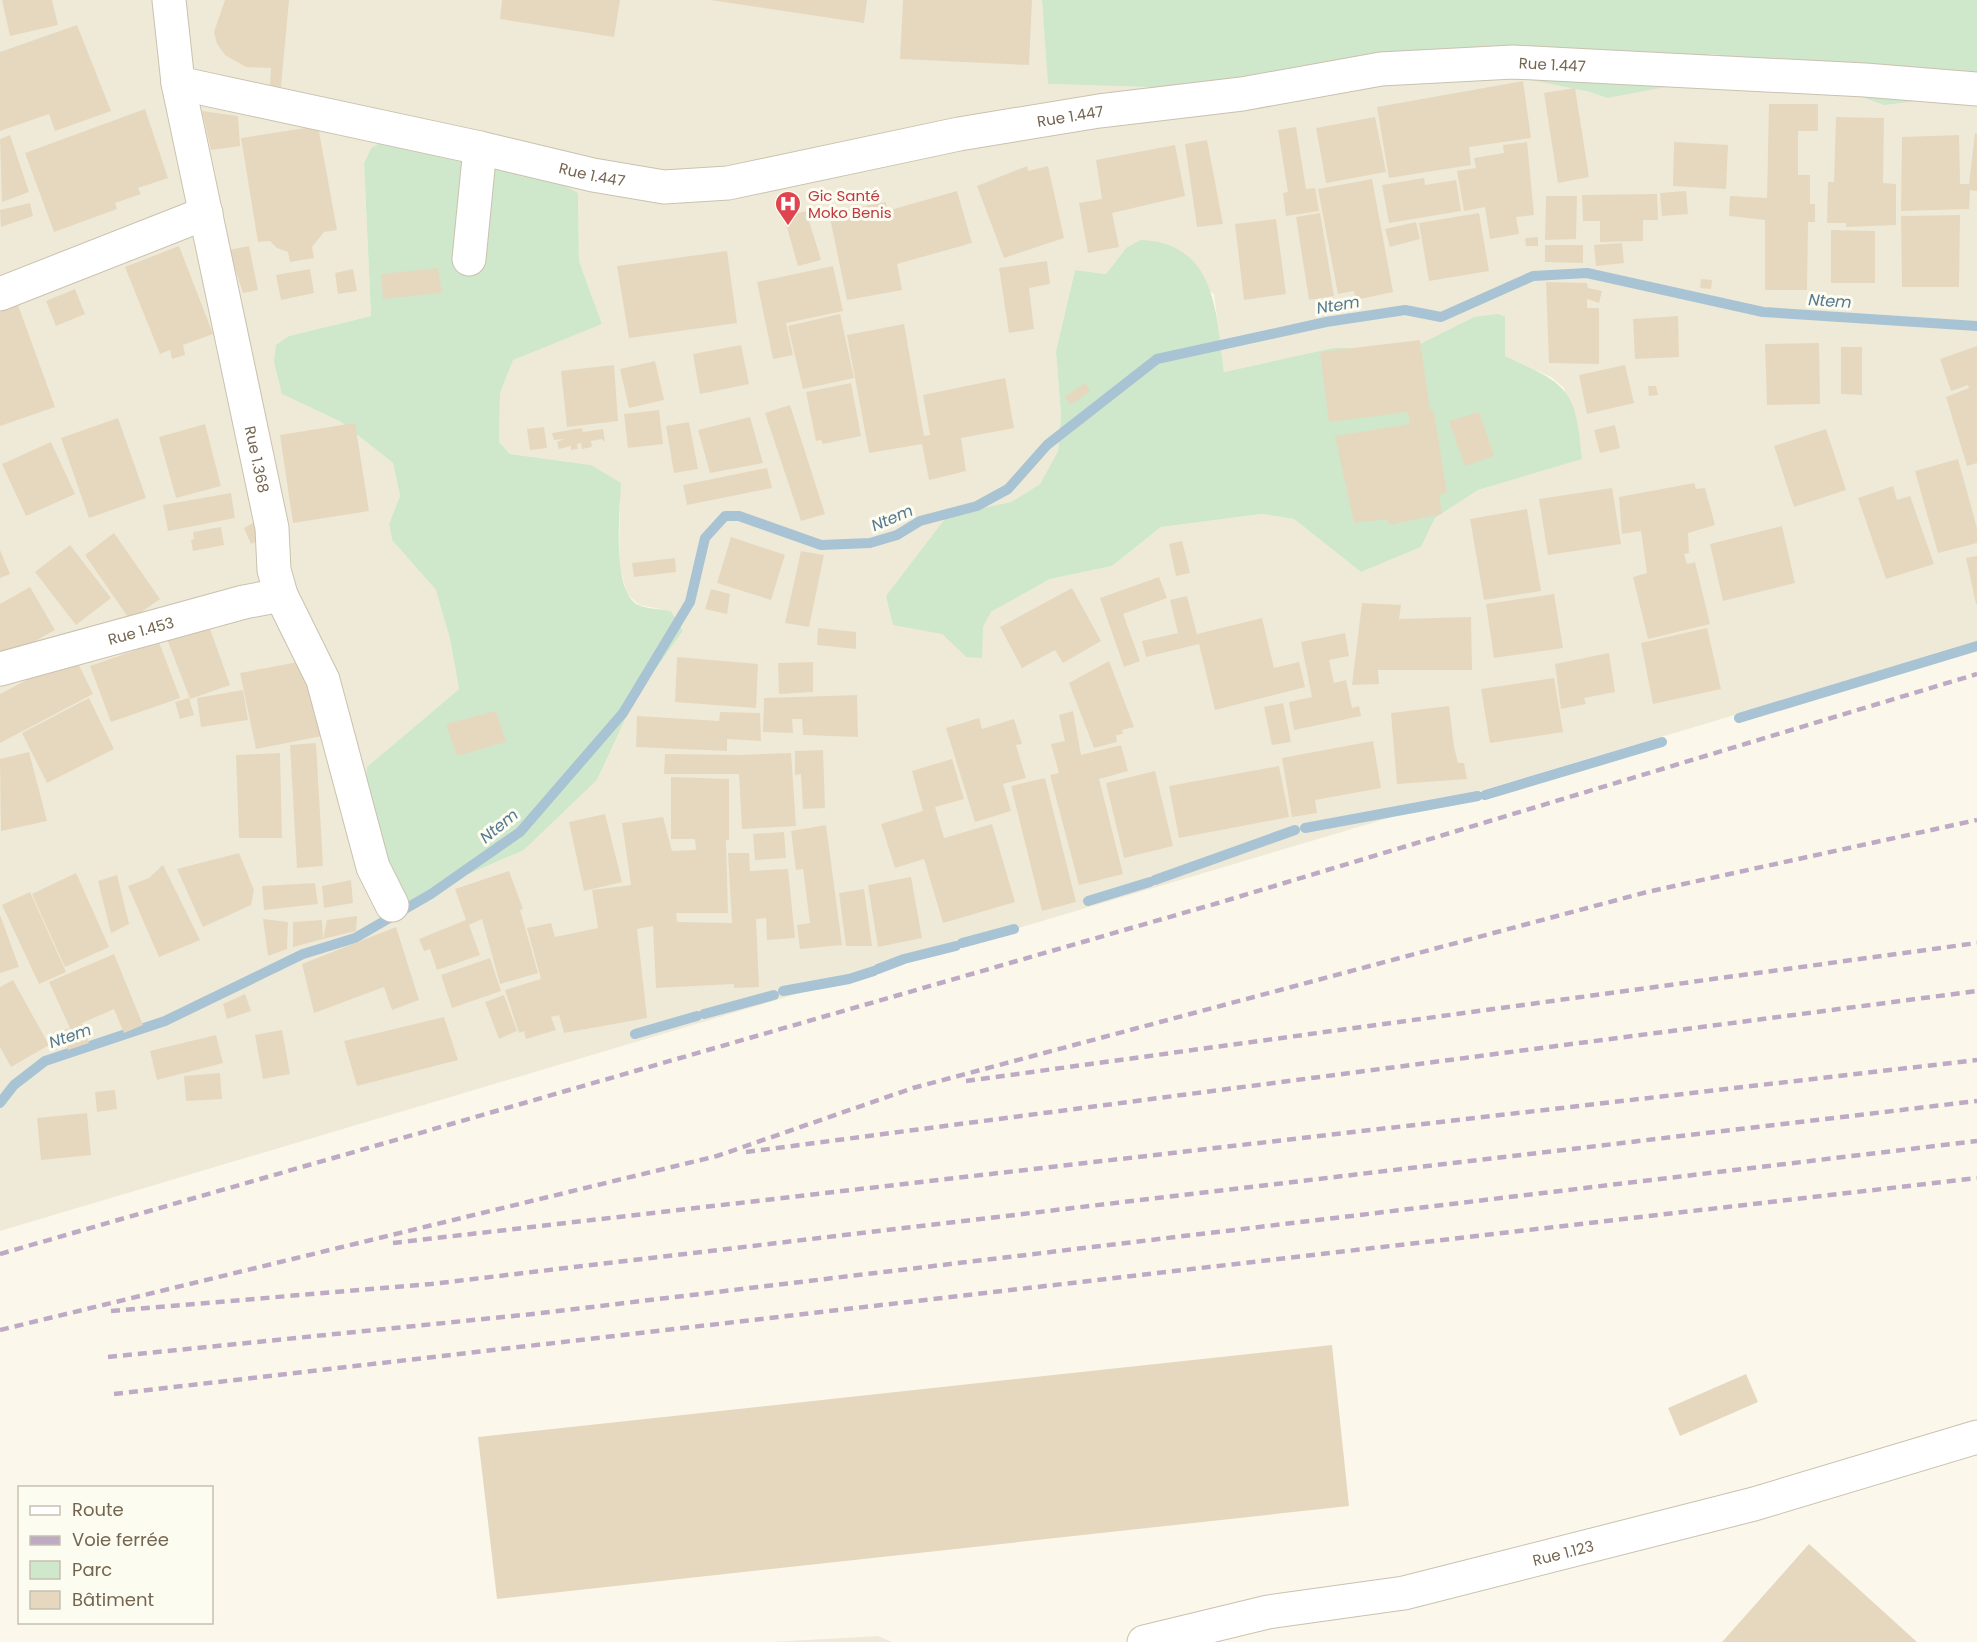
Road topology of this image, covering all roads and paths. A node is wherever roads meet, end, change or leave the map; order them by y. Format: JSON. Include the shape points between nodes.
{"nodes":[{"id":1,"x":169,"y":0,"type":"edge"},
{"id":2,"x":178,"y":83,"type":"junction"},
{"id":3,"x":1977,"y":89,"type":"edge"},
{"id":4,"x":480,"y":148,"type":"junction"},
{"id":5,"x":206,"y":213,"type":"junction"},
{"id":6,"x":469,"y":259,"type":"dead end"},
{"id":7,"x":0,"y":294,"type":"edge"},
{"id":8,"x":281,"y":595,"type":"junction"},
{"id":9,"x":0,"y":669,"type":"edge"},
{"id":10,"x":392,"y":905,"type":"dead end"},
{"id":11,"x":1977,"y":1437,"type":"edge"},
{"id":12,"x":1144,"y":1642,"type":"edge"}],
"edges":[{"from":1,"to":2,"type":"street","name":"Rue 1.368"},
{"from":2,"to":4,"type":"street","name":"Rue 1.447"},
{"from":2,"to":5,"type":"street","name":"Rue 1.368"},
{"from":3,"to":4,"type":"street","name":"Rue 1.447","via":[[1513,62],[1381,69],[1242,94],[1099,111],[958,134],[728,183],[664,187]]},
{"from":4,"to":6,"type":"street"},
{"from":5,"to":7,"type":"street"},
{"from":5,"to":8,"type":"street","name":"Rue 1.368","via":[[272,528],[274,570]]},
{"from":8,"to":9,"type":"street","name":"Rue 1.453"},
{"from":8,"to":10,"type":"street","name":"Rue 1.368","via":[[323,680],[373,867]]},
{"from":11,"to":12,"type":"street","name":"Rue 1.123","via":[[1754,1504],[1404,1593],[1268,1612]]}]}
